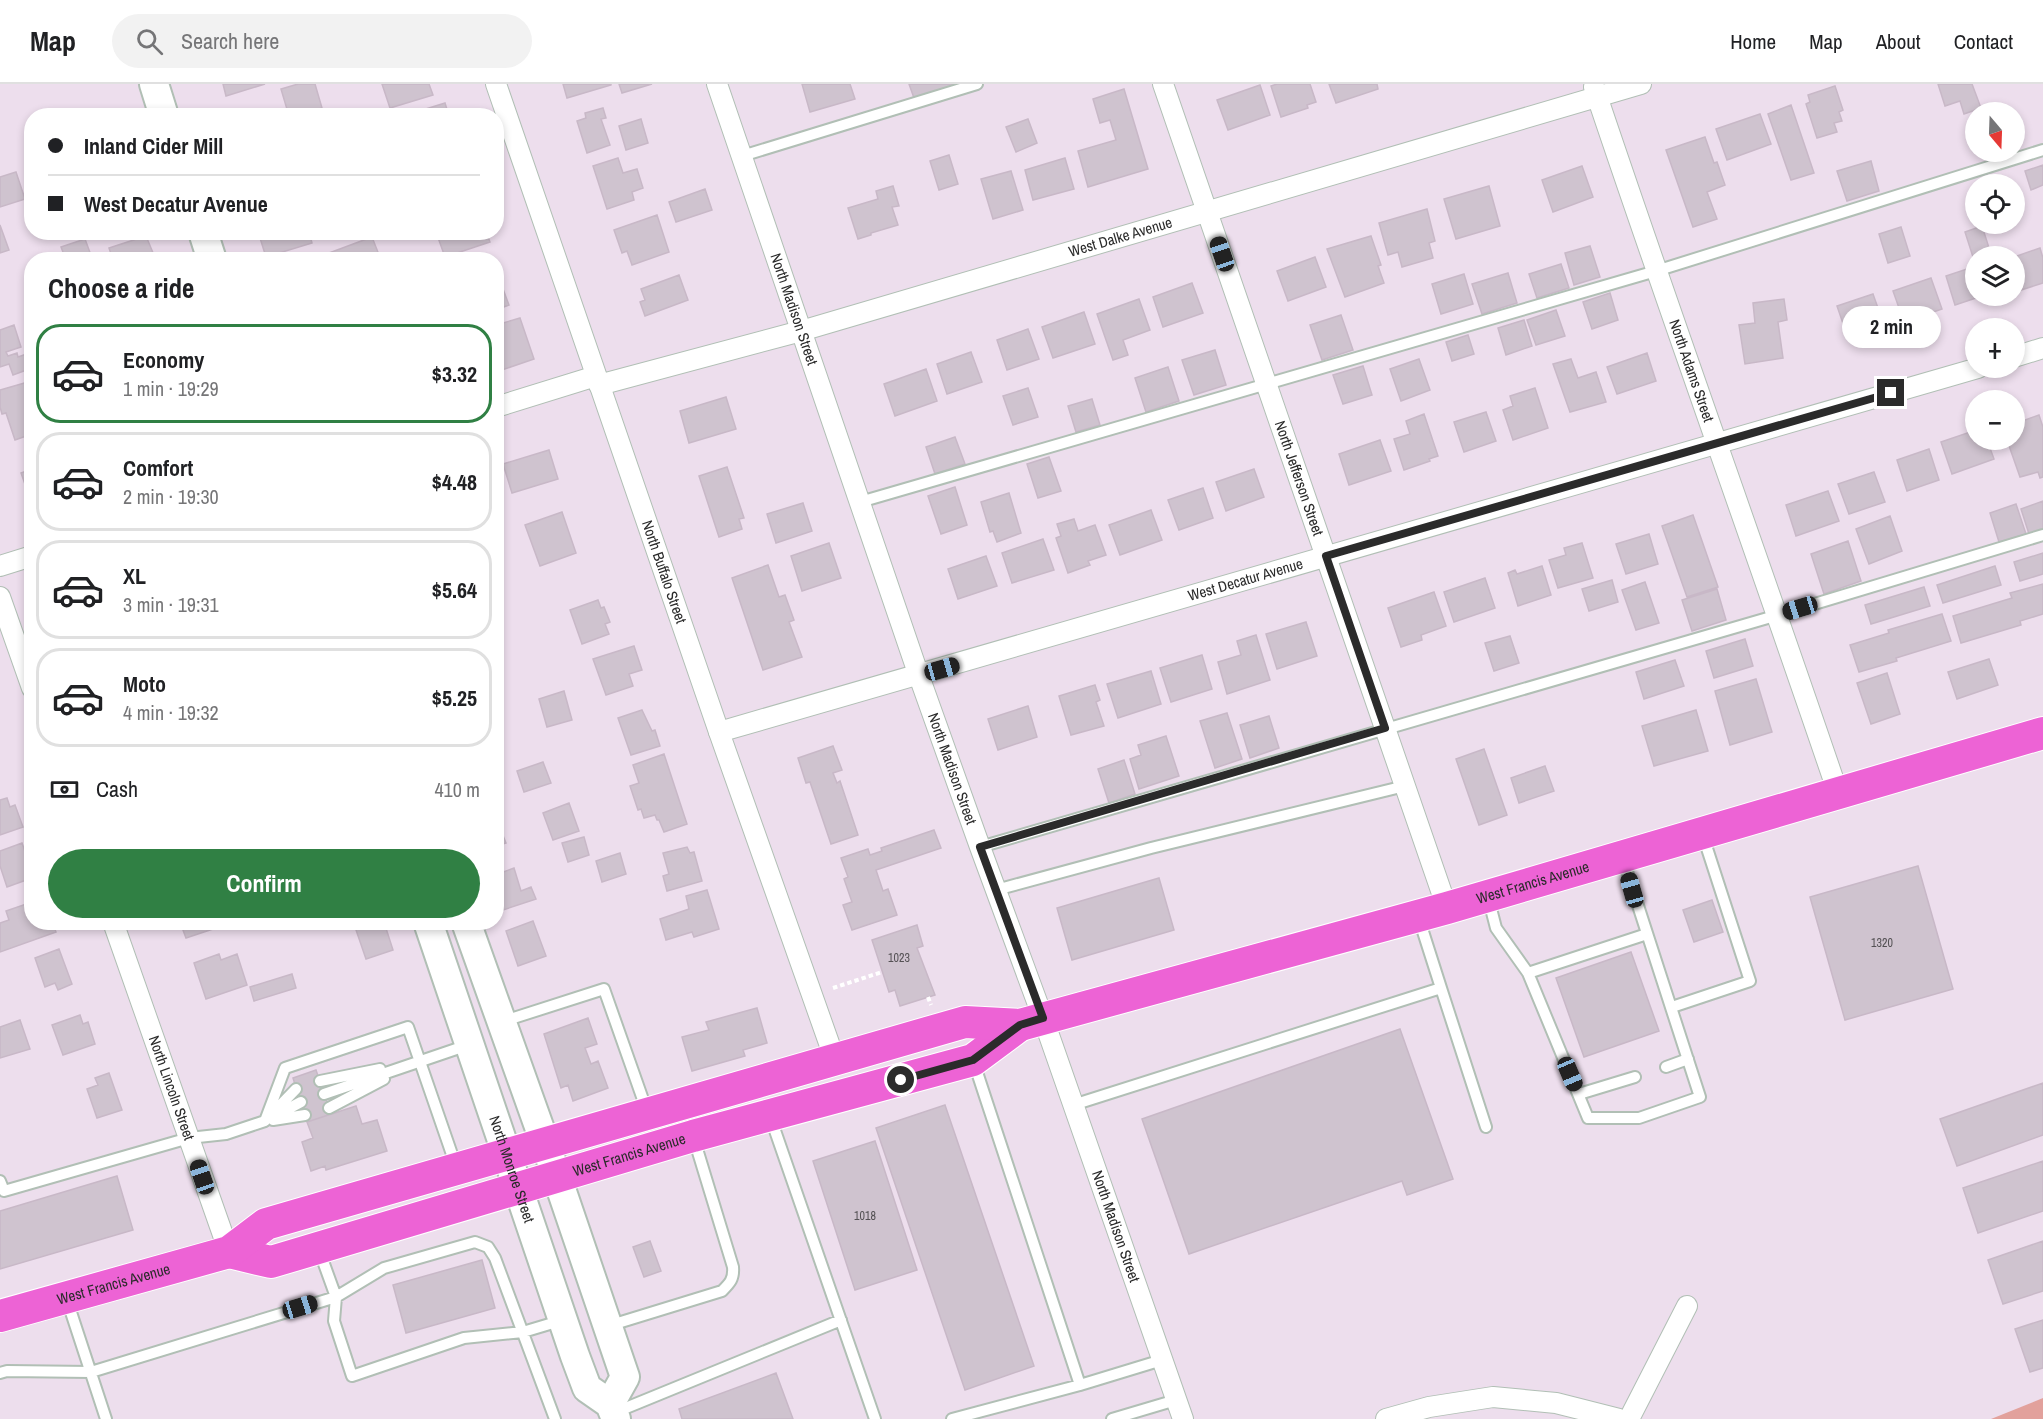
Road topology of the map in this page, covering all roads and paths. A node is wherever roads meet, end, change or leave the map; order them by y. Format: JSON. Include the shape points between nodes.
{"nodes":[{"id":1,"x":153,"y":84,"type":"edge"},
{"id":2,"x":496,"y":84,"type":"edge"},
{"id":3,"x":717,"y":84,"type":"edge"},
{"id":4,"x":977,"y":84,"type":"edge"},
{"id":5,"x":1163,"y":84,"type":"edge"},
{"id":6,"x":1641,"y":84,"type":"edge"},
{"id":7,"x":1595,"y":90,"type":"edge"},
{"id":8,"x":161,"y":108,"type":"edge"},
{"id":9,"x":2043,"y":150,"type":"edge"},
{"id":10,"x":742,"y":156,"type":"junction"},
{"id":11,"x":1207,"y":211,"type":"junction"},
{"id":12,"x":1656,"y":271,"type":"junction"},
{"id":13,"x":801,"y":331,"type":"junction"},
{"id":14,"x":2043,"y":348,"type":"edge"},
{"id":15,"x":2025,"y":354,"type":"edge"},
{"id":16,"x":1965,"y":372,"type":"edge"},
{"id":17,"x":598,"y":381,"type":"junction"},
{"id":18,"x":1266,"y":383,"type":"junction"},
{"id":19,"x":504,"y":405,"type":"edge"},
{"id":20,"x":1718,"y":443,"type":"junction"},
{"id":21,"x":860,"y":502,"type":"junction"},
{"id":22,"x":2043,"y":535,"type":"edge"},
{"id":23,"x":1326,"y":556,"type":"junction"},
{"id":24,"x":24,"y":558,"type":"edge"},
{"id":25,"x":0,"y":566,"type":"edge"},
{"id":26,"x":0,"y":597,"type":"edge"},
{"id":27,"x":1778,"y":615,"type":"junction"},
{"id":28,"x":24,"y":665,"type":"edge"},
{"id":29,"x":919,"y":676,"type":"junction"},
{"id":30,"x":1385,"y":728,"type":"junction"},
{"id":31,"x":719,"y":732,"type":"junction"},
{"id":32,"x":2043,"y":732,"type":"edge"},
{"id":33,"x":1405,"y":786,"type":"junction"},
{"id":34,"x":1838,"y":793,"type":"junction"},
{"id":35,"x":1702,"y":833,"type":"junction"},
{"id":36,"x":980,"y":847,"type":"junction"},
{"id":37,"x":1623,"y":856,"type":"junction"},
{"id":38,"x":996,"y":890,"type":"junction"},
{"id":39,"x":1488,"y":895,"type":"junction"},
{"id":40,"x":1432,"y":911,"type":"junction"},
{"id":41,"x":116,"y":930,"type":"edge"},
{"id":42,"x":431,"y":930,"type":"edge"},
{"id":43,"x":469,"y":930,"type":"edge"},
{"id":44,"x":1647,"y":934,"type":"junction"},
{"id":45,"x":882,"y":972,"type":"dead end"},
{"id":46,"x":1528,"y":973,"type":"junction"},
{"id":47,"x":832,"y":988,"type":"dead end"},
{"id":48,"x":1441,"y":988,"type":"junction"},
{"id":49,"x":1672,"y":1007,"type":"junction"},
{"id":50,"x":501,"y":1022,"type":"junction"},
{"id":51,"x":1032,"y":1022,"type":"junction"},
{"id":52,"x":468,"y":1045,"type":"junction"},
{"id":53,"x":1688,"y":1059,"type":"junction"},
{"id":54,"x":835,"y":1060,"type":"junction"},
{"id":55,"x":973,"y":1060,"type":"junction"},
{"id":56,"x":419,"y":1061,"type":"junction"},
{"id":57,"x":1666,"y":1066,"type":"dead end"},
{"id":58,"x":1635,"y":1077,"type":"dead end"},
{"id":59,"x":320,"y":1081,"type":"dead end"},
{"id":60,"x":296,"y":1089,"type":"dead end"},
{"id":61,"x":324,"y":1094,"type":"dead end"},
{"id":62,"x":1579,"y":1094,"type":"junction"},
{"id":63,"x":301,"y":1102,"type":"dead end"},
{"id":64,"x":1073,"y":1105,"type":"junction"},
{"id":65,"x":329,"y":1108,"type":"dead end"},
{"id":66,"x":648,"y":1114,"type":"junction"},
{"id":67,"x":769,"y":1114,"type":"junction"},
{"id":68,"x":305,"y":1115,"type":"dead end"},
{"id":69,"x":265,"y":1121,"type":"junction"},
{"id":70,"x":1486,"y":1127,"type":"dead end"},
{"id":71,"x":693,"y":1136,"type":"junction"},
{"id":72,"x":189,"y":1138,"type":"junction"},
{"id":73,"x":545,"y":1144,"type":"junction"},
{"id":74,"x":506,"y":1155,"type":"junction"},
{"id":75,"x":457,"y":1169,"type":"junction"},
{"id":76,"x":557,"y":1177,"type":"junction"},
{"id":77,"x":0,"y":1180,"type":"edge"},
{"id":78,"x":518,"y":1188,"type":"junction"},
{"id":79,"x":318,"y":1248,"type":"junction"},
{"id":80,"x":229,"y":1252,"type":"junction"},
{"id":81,"x":336,"y":1297,"type":"junction"},
{"id":82,"x":66,"y":1298,"type":"junction"},
{"id":83,"x":1687,"y":1306,"type":"dead end"},
{"id":84,"x":0,"y":1316,"type":"edge"},
{"id":85,"x":563,"y":1320,"type":"junction"},
{"id":86,"x":841,"y":1320,"type":"junction"},
{"id":87,"x":608,"y":1326,"type":"junction"},
{"id":88,"x":522,"y":1332,"type":"junction"},
{"id":89,"x":1162,"y":1360,"type":"junction"},
{"id":90,"x":91,"y":1372,"type":"junction"},
{"id":91,"x":0,"y":1373,"type":"edge"},
{"id":92,"x":1080,"y":1385,"type":"junction"},
{"id":93,"x":1176,"y":1400,"type":"junction"},
{"id":94,"x":614,"y":1412,"type":"edge"},
{"id":95,"x":106,"y":1419,"type":"edge"},
{"id":96,"x":555,"y":1419,"type":"edge"},
{"id":97,"x":875,"y":1419,"type":"edge"},
{"id":98,"x":952,"y":1419,"type":"edge"},
{"id":99,"x":1112,"y":1419,"type":"edge"},
{"id":100,"x":1183,"y":1419,"type":"edge"},
{"id":101,"x":1386,"y":1419,"type":"edge"},
{"id":102,"x":1619,"y":1419,"type":"edge"},
{"id":103,"x":1629,"y":1419,"type":"edge"}],
"edges":[{"from":1,"to":8,"type":"main road"},
{"from":2,"to":17,"type":"street","name":"North Buffalo Street"},
{"from":3,"to":10,"type":"street","name":"North Madison Street"},
{"from":4,"to":10,"type":"lane"},
{"from":5,"to":11,"type":"street","name":"North Jefferson Street"},
{"from":6,"to":7,"type":"street","name":"West Dalke Avenue"},
{"from":7,"to":11,"type":"street","name":"West Dalke Avenue"},
{"from":7,"to":12,"type":"street","name":"North Adams Street"},
{"from":9,"to":12,"type":"lane"},
{"from":10,"to":13,"type":"street","name":"North Madison Street"},
{"from":11,"to":13,"type":"street","name":"West Dalke Avenue"},
{"from":11,"to":18,"type":"street","name":"North Jefferson Street"},
{"from":12,"to":18,"type":"lane"},
{"from":12,"to":20,"type":"street","name":"North Adams Street"},
{"from":13,"to":17,"type":"street","name":"West Dalke Avenue"},
{"from":13,"to":21,"type":"street","name":"North Madison Street"},
{"from":14,"to":15,"type":"street"},
{"from":16,"to":20,"type":"street","name":"West Decatur Avenue"},
{"from":17,"to":19,"type":"street","name":"West Dalke Avenue"},
{"from":17,"to":31,"type":"street","name":"North Buffalo Street"},
{"from":18,"to":21,"type":"lane"},
{"from":18,"to":23,"type":"street","name":"North Jefferson Street"},
{"from":20,"to":23,"type":"street","name":"West Decatur Avenue"},
{"from":20,"to":27,"type":"street","name":"North Adams Street"},
{"from":21,"to":29,"type":"street","name":"North Madison Street"},
{"from":22,"to":27,"type":"lane"},
{"from":23,"to":29,"type":"street","name":"West Decatur Avenue"},
{"from":23,"to":30,"type":"street","name":"North Jefferson Street"},
{"from":24,"to":25,"type":"street"},
{"from":26,"to":28,"type":"street"},
{"from":27,"to":30,"type":"lane"},
{"from":27,"to":34,"type":"street","name":"North Adams Street"},
{"from":29,"to":31,"type":"street","name":"West Decatur Avenue"},
{"from":29,"to":36,"type":"street","name":"North Madison Street"},
{"from":30,"to":33,"type":"street","name":"North Jefferson Street"},
{"from":30,"to":36,"type":"lane"},
{"from":31,"to":54,"type":"street","name":"North Buffalo Street"},
{"from":32,"to":34,"type":"main road","name":"West Francis Avenue"},
{"from":33,"to":38,"type":"lane"},
{"from":33,"to":40,"type":"street","name":"North Jefferson Street"},
{"from":34,"to":35,"type":"main road","name":"West Francis Avenue"},
{"from":35,"to":37,"type":"main road","name":"West Francis Avenue"},
{"from":35,"to":49,"type":"lane","via":[[1750,981]]},
{"from":36,"to":38,"type":"street","name":"North Madison Street"},
{"from":37,"to":39,"type":"main road","name":"West Francis Avenue"},
{"from":37,"to":44,"type":"lane"},
{"from":38,"to":51,"type":"street","name":"North Madison Street"},
{"from":39,"to":40,"type":"main road","name":"West Francis Avenue"},
{"from":39,"to":46,"type":"lane","via":[[1496,928]]},
{"from":40,"to":48,"type":"lane"},
{"from":40,"to":51,"type":"main road","name":"West Francis Avenue"},
{"from":41,"to":72,"type":"street","name":"North Lincoln Street"},
{"from":42,"to":52,"type":"main road","name":"North Monroe Street"},
{"from":43,"to":50,"type":"main road"},
{"from":44,"to":46,"type":"lane"},
{"from":44,"to":49,"type":"lane"},
{"from":45,"to":47,"type":"path"},
{"from":46,"to":62,"type":"lane"},
{"from":48,"to":64,"type":"lane"},
{"from":48,"to":70,"type":"lane"},
{"from":49,"to":53,"type":"lane"},
{"from":50,"to":66,"type":"lane","via":[[603,989]]},
{"from":50,"to":73,"type":"main road"},
{"from":51,"to":54,"type":"main road","name":"West Francis Avenue","via":[[965,1022]]},
{"from":51,"to":55,"type":"main road","name":"West Francis Avenue"},
{"from":51,"to":64,"type":"street","name":"North Madison Street"},
{"from":52,"to":56,"type":"lane"},
{"from":52,"to":74,"type":"main road","name":"North Monroe Street"},
{"from":53,"to":57,"type":"lane"},
{"from":53,"to":62,"type":"lane","via":[[1700,1097],[1640,1118],[1588,1118]]},
{"from":54,"to":66,"type":"main road","name":"West Francis Avenue"},
{"from":55,"to":67,"type":"main road","name":"West Francis Avenue"},
{"from":55,"to":92,"type":"lane"},
{"from":56,"to":59,"type":"lane"},
{"from":56,"to":61,"type":"lane"},
{"from":56,"to":65,"type":"lane"},
{"from":56,"to":69,"type":"lane","via":[[408,1027],[285,1068]]},
{"from":56,"to":75,"type":"lane"},
{"from":58,"to":62,"type":"lane"},
{"from":60,"to":69,"type":"lane"},
{"from":63,"to":69,"type":"lane"},
{"from":64,"to":89,"type":"street","name":"North Madison Street"},
{"from":66,"to":73,"type":"main road","name":"West Francis Avenue"},
{"from":67,"to":71,"type":"main road","name":"West Francis Avenue"},
{"from":67,"to":86,"type":"lane"},
{"from":68,"to":69,"type":"lane"},
{"from":69,"to":72,"type":"lane","via":[[226,1134]]},
{"from":71,"to":76,"type":"main road","name":"West Francis Avenue"},
{"from":71,"to":87,"type":"lane","via":[[734,1275],[722,1291]]},
{"from":72,"to":77,"type":"lane","via":[[4,1191]]},
{"from":72,"to":80,"type":"street","name":"North Lincoln Street"},
{"from":73,"to":74,"type":"main road","name":"West Francis Avenue"},
{"from":73,"to":76,"type":"main road"},
{"from":74,"to":75,"type":"main road","name":"West Francis Avenue"},
{"from":74,"to":78,"type":"main road","name":"North Monroe Street"},
{"from":75,"to":80,"type":"main road","name":"West Francis Avenue","via":[[266,1224]]},
{"from":76,"to":78,"type":"main road","name":"West Francis Avenue"},
{"from":76,"to":87,"type":"main road"},
{"from":78,"to":79,"type":"main road","name":"West Francis Avenue"},
{"from":78,"to":85,"type":"main road","name":"North Monroe Street"},
{"from":79,"to":80,"type":"main road","name":"West Francis Avenue","via":[[271,1262]]},
{"from":79,"to":81,"type":"lane"},
{"from":80,"to":82,"type":"main road","name":"West Francis Avenue"},
{"from":81,"to":88,"type":"lane","via":[[384,1268],[475,1242],[488,1246],[495,1258]]},
{"from":81,"to":88,"type":"lane","via":[[334,1321],[352,1376],[464,1338]]},
{"from":81,"to":90,"type":"lane"},
{"from":82,"to":84,"type":"main road","name":"West Francis Avenue"},
{"from":82,"to":90,"type":"lane"},
{"from":83,"to":103,"type":"street"},
{"from":85,"to":88,"type":"lane"},
{"from":85,"to":94,"type":"main road","name":"North Monroe Street","via":[[587,1388]]},
{"from":86,"to":94,"type":"lane"},
{"from":86,"to":97,"type":"lane"},
{"from":87,"to":94,"type":"main road","via":[[625,1377]]},
{"from":88,"to":96,"type":"lane"},
{"from":89,"to":92,"type":"lane"},
{"from":89,"to":93,"type":"street","name":"North Madison Street"},
{"from":90,"to":91,"type":"lane"},
{"from":90,"to":95,"type":"lane"},
{"from":92,"to":98,"type":"lane"},
{"from":93,"to":99,"type":"lane"},
{"from":93,"to":100,"type":"street","name":"North Madison Street"},
{"from":101,"to":102,"type":"street","via":[[1429,1407],[1493,1397],[1556,1403]]}]}
